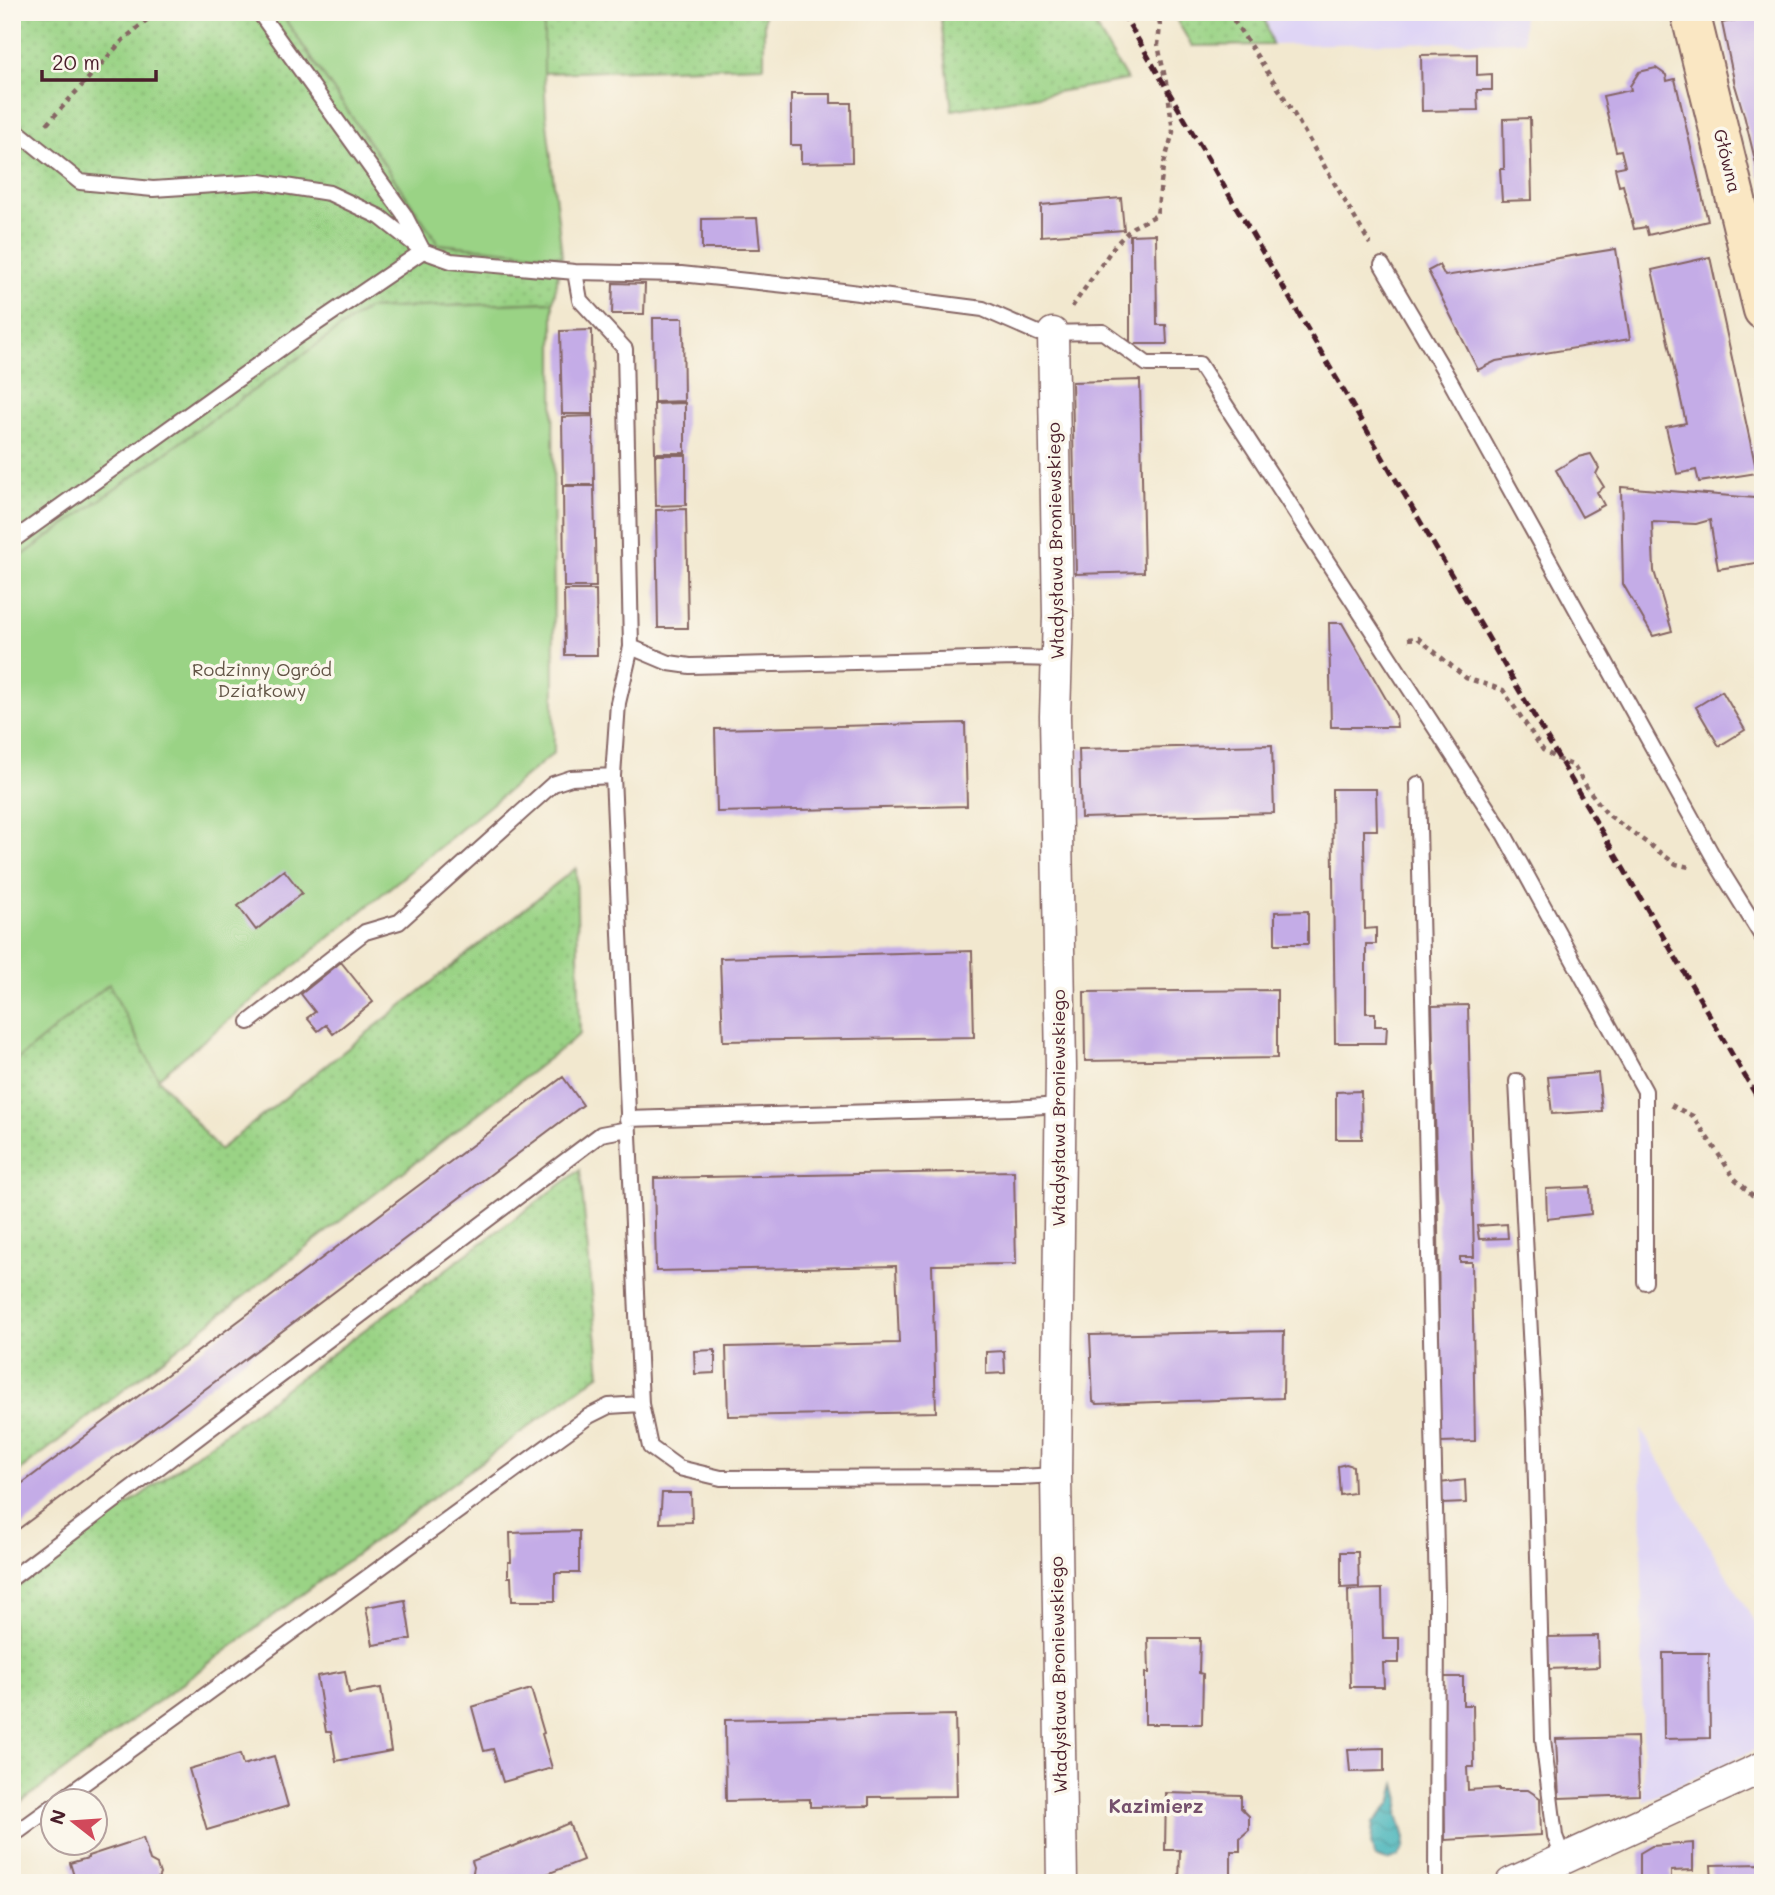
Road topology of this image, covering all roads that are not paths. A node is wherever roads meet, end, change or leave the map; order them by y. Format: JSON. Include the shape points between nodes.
{"nodes":[{"id":1,"x":259,"y":12,"type":"edge"},
{"id":2,"x":1690,"y":12,"type":"edge"},
{"id":3,"x":12,"y":127,"type":"edge"},
{"id":4,"x":423,"y":251,"type":"junction"},
{"id":5,"x":1382,"y":265,"type":"road end"},
{"id":6,"x":575,"y":272,"type":"junction"},
{"id":7,"x":1763,"y":310,"type":"edge"},
{"id":8,"x":1053,"y":333,"type":"junction"},
{"id":9,"x":12,"y":541,"type":"edge"},
{"id":10,"x":631,"y":647,"type":"junction"},
{"id":11,"x":1057,"y":659,"type":"junction"},
{"id":12,"x":613,"y":776,"type":"junction"},
{"id":13,"x":1418,"y":784,"type":"dead end"},
{"id":14,"x":1763,"y":938,"type":"edge"},
{"id":15,"x":249,"y":1022,"type":"dead end"},
{"id":16,"x":1517,"y":1081,"type":"dead end"},
{"id":17,"x":1060,"y":1105,"type":"junction"},
{"id":18,"x":628,"y":1124,"type":"junction"},
{"id":19,"x":1645,"y":1282,"type":"dead end"},
{"id":20,"x":641,"y":1404,"type":"junction"},
{"id":21,"x":1056,"y":1475,"type":"junction"},
{"id":22,"x":12,"y":1578,"type":"edge"},
{"id":23,"x":1763,"y":1767,"type":"edge"},
{"id":24,"x":82,"y":1786,"type":"edge"},
{"id":25,"x":38,"y":1817,"type":"edge"},
{"id":26,"x":19,"y":1831,"type":"dead end"},
{"id":27,"x":1563,"y":1858,"type":"junction"},
{"id":28,"x":1527,"y":1879,"type":"edge"},
{"id":29,"x":1062,"y":1883,"type":"edge"},
{"id":30,"x":1436,"y":1883,"type":"edge"}],
"edges":[{"from":1,"to":4,"type":"lane","via":[[404,214]]},
{"from":2,"to":7,"type":"street","name":"Główna"},
{"from":3,"to":4,"type":"lane","via":[[80,182],[153,189],[260,182],[329,193],[380,217]]},
{"from":4,"to":6,"type":"lane","via":[[451,261]]},
{"from":4,"to":9,"type":"lane"},
{"from":5,"to":14,"type":"lane"},
{"from":6,"to":8,"type":"lane","via":[[681,274],[843,291],[983,309],[1038,332]]},
{"from":6,"to":10,"type":"lane","via":[[580,300],[625,349]]},
{"from":8,"to":11,"type":"street","name":"Władysława Broniewskiego"},
{"from":8,"to":19,"type":"lane","via":[[1103,332],[1147,364],[1199,365],[1504,834],[1645,1091]]},
{"from":10,"to":11,"type":"lane","via":[[669,663],[690,666]]},
{"from":10,"to":12,"type":"lane","via":[[618,703]]},
{"from":11,"to":17,"type":"street","name":"Władysława Broniewskiego"},
{"from":12,"to":15,"type":"lane","via":[[552,784],[399,922],[365,932]]},
{"from":12,"to":18,"type":"lane"},
{"from":13,"to":30,"type":"lane","via":[[1437,1594]]},
{"from":16,"to":27,"type":"lane","via":[[1534,1410],[1543,1739],[1555,1836]]},
{"from":17,"to":18,"type":"lane"},
{"from":17,"to":21,"type":"street","name":"Władysława Broniewskiego"},
{"from":18,"to":20,"type":"lane"},
{"from":18,"to":22,"type":"lane","via":[[601,1134]]},
{"from":20,"to":21,"type":"lane","via":[[650,1447],[678,1468],[721,1478]]},
{"from":20,"to":24,"type":"lane","via":[[609,1406],[589,1416]]},
{"from":21,"to":29,"type":"street","name":"Władysława Broniewskiego"},
{"from":23,"to":27,"type":"street"},
{"from":25,"to":26,"type":"lane"},
{"from":27,"to":28,"type":"street"}]}
